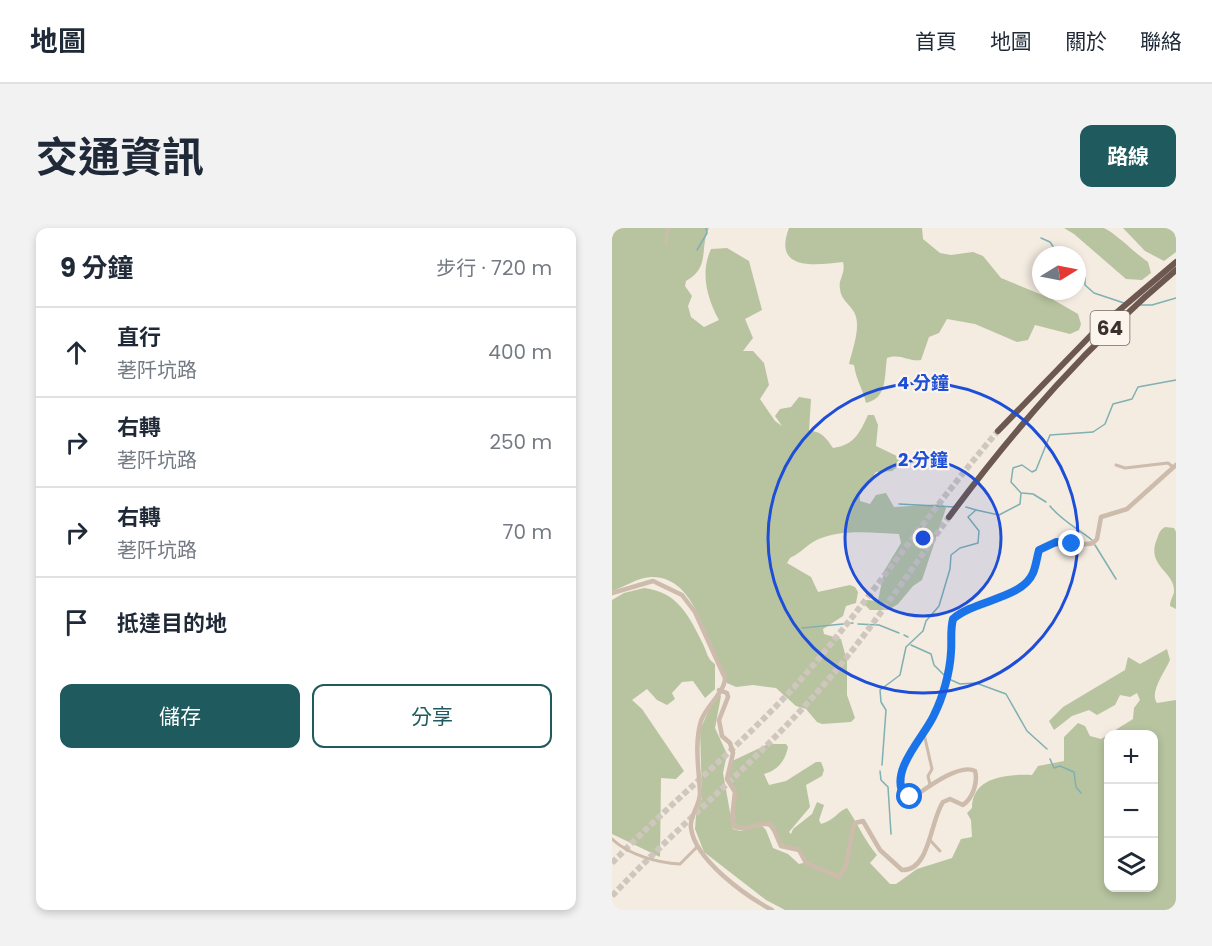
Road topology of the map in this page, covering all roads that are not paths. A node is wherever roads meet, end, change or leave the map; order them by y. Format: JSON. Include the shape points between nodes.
{"nodes":[{"id":1,"x":670,"y":228,"type":"edge"},
{"id":2,"x":666,"y":243,"type":"dead end"},
{"id":3,"x":1176,"y":262,"type":"edge"},
{"id":4,"x":1176,"y":270,"type":"edge"},
{"id":5,"x":998,"y":430,"type":"tunnel mouth"},
{"id":6,"x":1116,"y":465,"type":"dead end"},
{"id":7,"x":1174,"y":466,"type":"edge"},
{"id":8,"x":949,"y":517,"type":"tunnel mouth"},
{"id":9,"x":612,"y":593,"type":"edge"},
{"id":10,"x":719,"y":690,"type":"junction"},
{"id":11,"x":923,"y":732,"type":"junction"},
{"id":12,"x":930,"y":785,"type":"junction"},
{"id":13,"x":612,"y":839,"type":"edge"},
{"id":14,"x":929,"y":839,"type":"junction"},
{"id":15,"x":697,"y":847,"type":"junction"},
{"id":16,"x":940,"y":851,"type":"dead end"},
{"id":17,"x":772,"y":910,"type":"edge"}],
"edges":[{"from":1,"to":2,"type":"street"},
{"from":3,"to":5,"type":"highway","number":"64","via":[[1096,330]]},
{"from":4,"to":8,"type":"highway","number":"64","via":[[1092,346],[1009,438]]},
{"from":6,"to":7,"type":"street"},
{"from":7,"to":11,"type":"street","via":[[1126,509],[1101,517],[1093,543],[1056,542],[1046,546],[1039,550],[1027,583],[1004,596],[965,609],[953,619],[947,676],[934,717]]},
{"from":9,"to":10,"type":"street","via":[[653,581],[682,594],[724,671],[725,684]]},
{"from":10,"to":14,"type":"street","via":[[728,693],[718,720],[722,736],[732,747],[728,779],[735,792],[735,827],[772,825],[781,846],[799,850],[806,863],[839,877],[846,866],[852,828],[859,821],[867,824],[880,850],[902,870],[921,862]]},
{"from":10,"to":15,"type":"street","via":[[707,707],[699,732],[696,765],[700,795],[690,826]]},
{"from":11,"to":12,"type":"street","via":[[932,769],[928,776]]},
{"from":11,"to":12,"type":"street","via":[[905,761],[901,788],[910,797]]},
{"from":12,"to":14,"type":"street","via":[[965,769],[975,771],[976,784],[967,802],[943,802]]},
{"from":13,"to":15,"type":"street","via":[[662,863],[680,864]]},
{"from":14,"to":16,"type":"street"},
{"from":15,"to":17,"type":"street","via":[[713,866]]}]}
